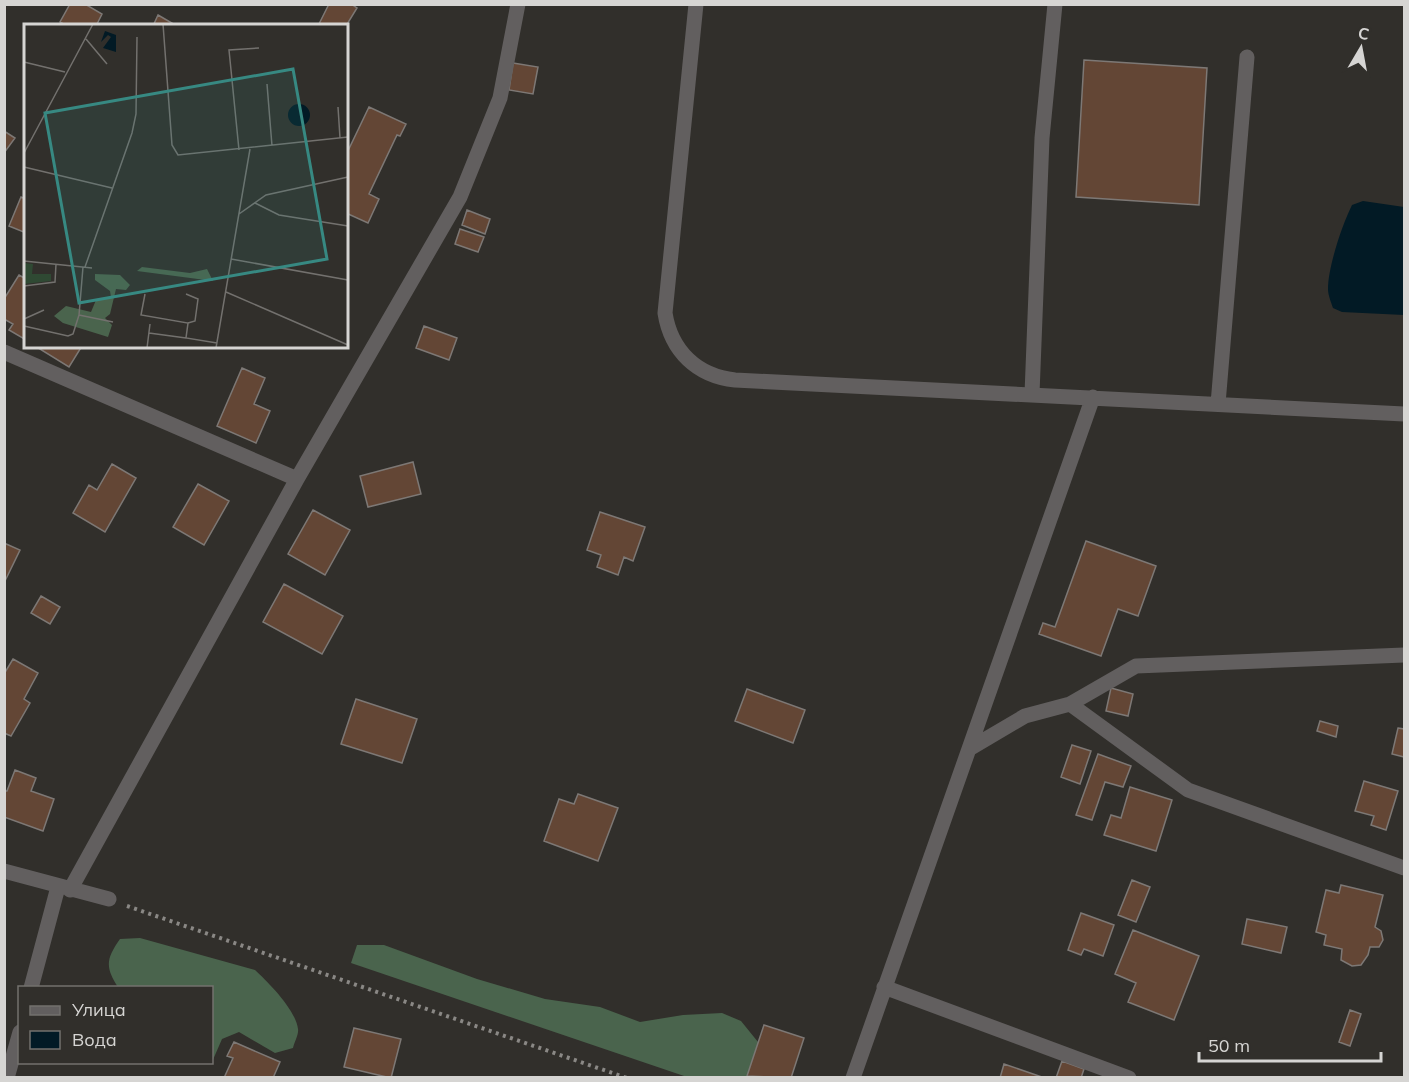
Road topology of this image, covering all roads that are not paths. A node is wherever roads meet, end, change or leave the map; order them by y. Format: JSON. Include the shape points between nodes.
{"nodes":[{"id":1,"x":518,"y":4,"type":"edge"},
{"id":2,"x":696,"y":4,"type":"edge"},
{"id":3,"x":1055,"y":4,"type":"edge"},
{"id":4,"x":1247,"y":57,"type":"dead end"},
{"id":5,"x":4,"y":352,"type":"edge"},
{"id":6,"x":1032,"y":394,"type":"junction"},
{"id":7,"x":1093,"y":398,"type":"junction"},
{"id":8,"x":1218,"y":404,"type":"junction"},
{"id":9,"x":1404,"y":414,"type":"edge"},
{"id":10,"x":297,"y":479,"type":"junction"},
{"id":11,"x":1404,"y":655,"type":"edge"},
{"id":12,"x":1070,"y":704,"type":"junction"},
{"id":13,"x":969,"y":748,"type":"junction"},
{"id":14,"x":1404,"y":868,"type":"edge"},
{"id":15,"x":4,"y":872,"type":"edge"},
{"id":16,"x":64,"y":888,"type":"junction"},
{"id":17,"x":109,"y":899,"type":"road end"},
{"id":18,"x":31,"y":986,"type":"edge"},
{"id":19,"x":884,"y":987,"type":"junction"},
{"id":20,"x":18,"y":1039,"type":"edge"},
{"id":21,"x":7,"y":1077,"type":"edge"},
{"id":22,"x":853,"y":1077,"type":"edge"},
{"id":23,"x":1129,"y":1077,"type":"edge"}],
"edges":[{"from":1,"to":10,"type":"street","via":[[501,98],[460,197]]},
{"from":2,"to":6,"type":"street","via":[[665,301],[667,325],[683,356],[702,371],[724,379]]},
{"from":3,"to":6,"type":"street","via":[[1041,138]]},
{"from":4,"to":8,"type":"street"},
{"from":5,"to":10,"type":"street"},
{"from":6,"to":7,"type":"street"},
{"from":7,"to":8,"type":"street"},
{"from":7,"to":13,"type":"street"},
{"from":8,"to":9,"type":"street"},
{"from":10,"to":16,"type":"street"},
{"from":11,"to":12,"type":"street","via":[[1136,666]]},
{"from":12,"to":13,"type":"street","via":[[1025,716]]},
{"from":12,"to":14,"type":"street","via":[[1188,790]]},
{"from":13,"to":19,"type":"street"},
{"from":15,"to":16,"type":"street"},
{"from":16,"to":17,"type":"street"},
{"from":16,"to":18,"type":"street"},
{"from":19,"to":22,"type":"street"},
{"from":19,"to":23,"type":"street"},
{"from":20,"to":21,"type":"street"}]}
